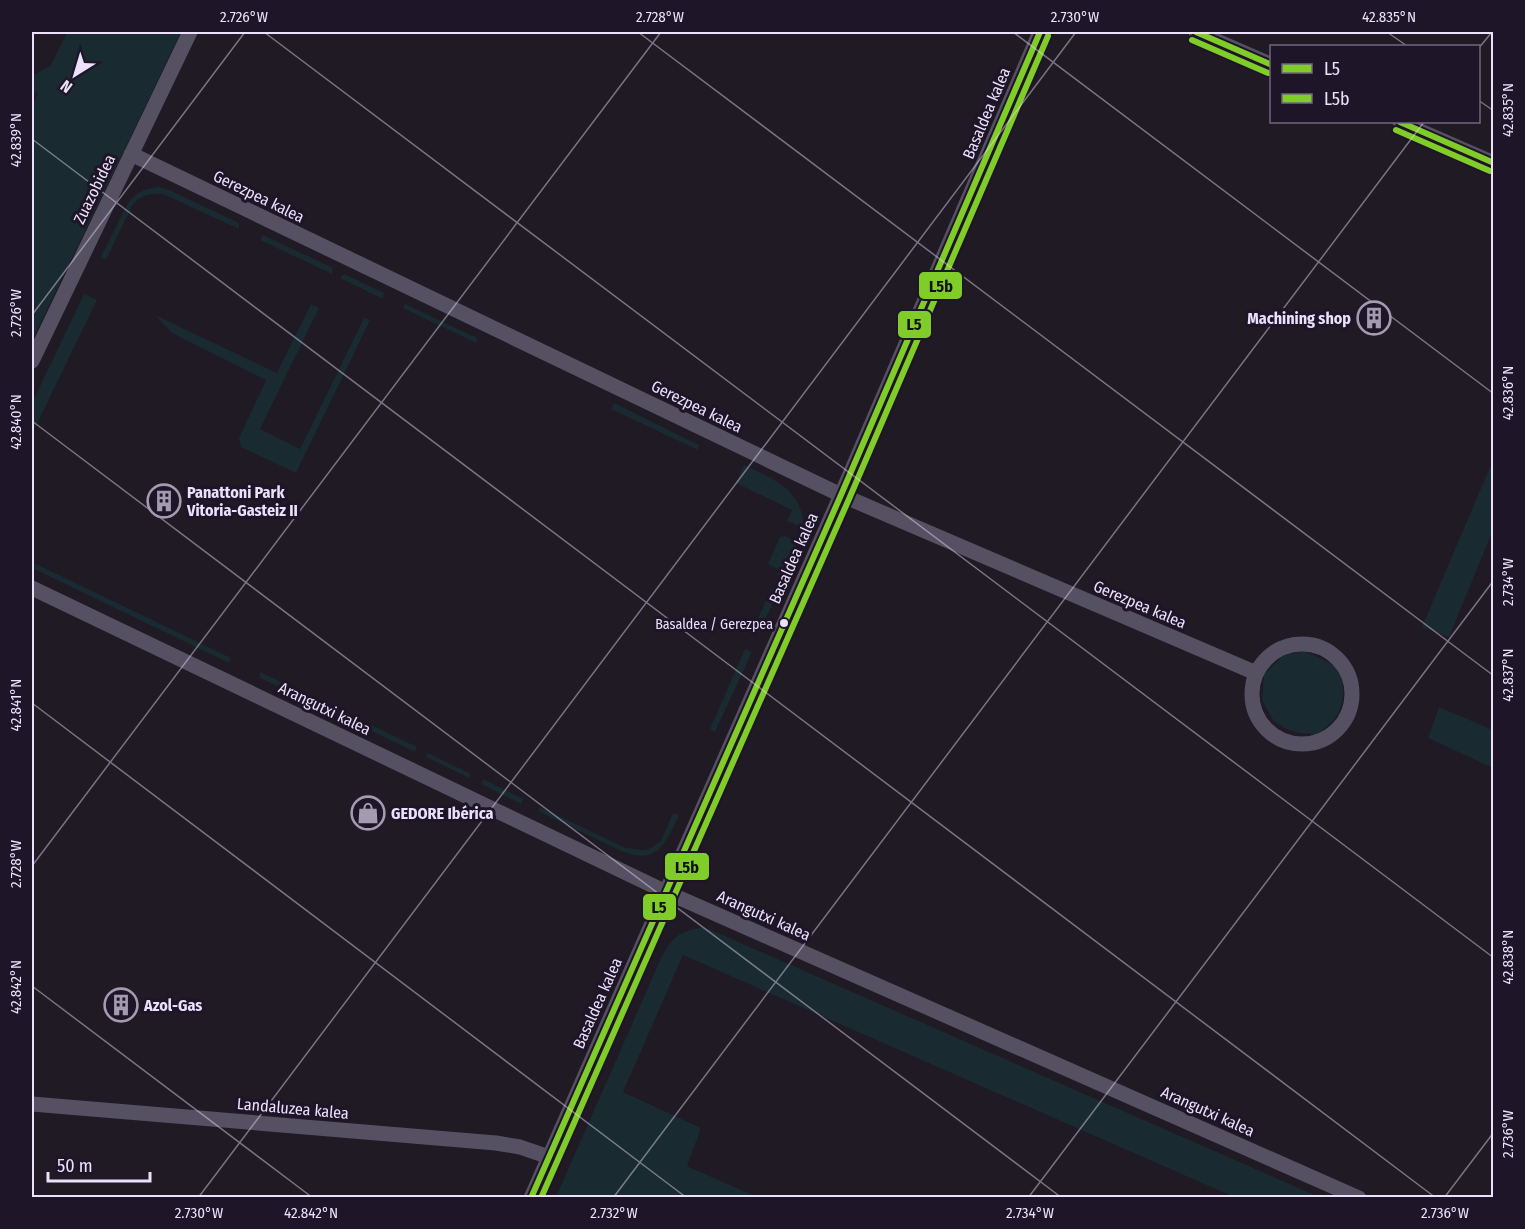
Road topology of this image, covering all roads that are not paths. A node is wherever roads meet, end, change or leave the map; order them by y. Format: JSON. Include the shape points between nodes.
{"nodes":[{"id":1,"x":190,"y":32,"type":"edge"},
{"id":2,"x":1040,"y":32,"type":"edge"},
{"id":3,"x":1196,"y":32,"type":"edge"},
{"id":4,"x":1270,"y":64,"type":"edge"},
{"id":5,"x":1402,"y":123,"type":"edge"},
{"id":6,"x":131,"y":154,"type":"junction"},
{"id":7,"x":1494,"y":163,"type":"edge"},
{"id":8,"x":32,"y":361,"type":"edge"},
{"id":9,"x":841,"y":495,"type":"junction"},
{"id":10,"x":32,"y":588,"type":"edge"},
{"id":11,"x":1256,"y":673,"type":"junction"},
{"id":12,"x":666,"y":892,"type":"junction"},
{"id":13,"x":32,"y":1104,"type":"edge"},
{"id":14,"x":549,"y":1158,"type":"junction"},
{"id":15,"x":531,"y":1197,"type":"edge"},
{"id":16,"x":1359,"y":1197,"type":"edge"}],
"edges":[{"from":1,"to":6,"type":"street","name":"Zuazobidea"},
{"from":2,"to":9,"type":"street","name":"Basaldea kalea"},
{"from":3,"to":4,"type":"street"},
{"from":5,"to":7,"type":"street"},
{"from":6,"to":8,"type":"street","name":"Zuazobidea"},
{"from":6,"to":9,"type":"street","name":"Gerezpea kalea"},
{"from":9,"to":11,"type":"street","name":"Gerezpea kalea"},
{"from":9,"to":12,"type":"street","name":"Basaldea kalea"},
{"from":10,"to":12,"type":"street","name":"Arangutxi kalea"},
{"from":11,"to":11,"type":"street","via":[[1252,691],[1254,710],[1263,726],[1278,738],[1304,743],[1330,735],[1343,722],[1351,705],[1352,687],[1346,669],[1334,655],[1318,646],[1282,648],[1267,658]]},
{"from":12,"to":14,"type":"street","name":"Basaldea kalea"},
{"from":12,"to":16,"type":"street","name":"Arangutxi kalea"},
{"from":13,"to":14,"type":"street","name":"Landaluzea kalea","via":[[496,1143]]},
{"from":14,"to":15,"type":"street","name":"Basaldea kalea"}]}
